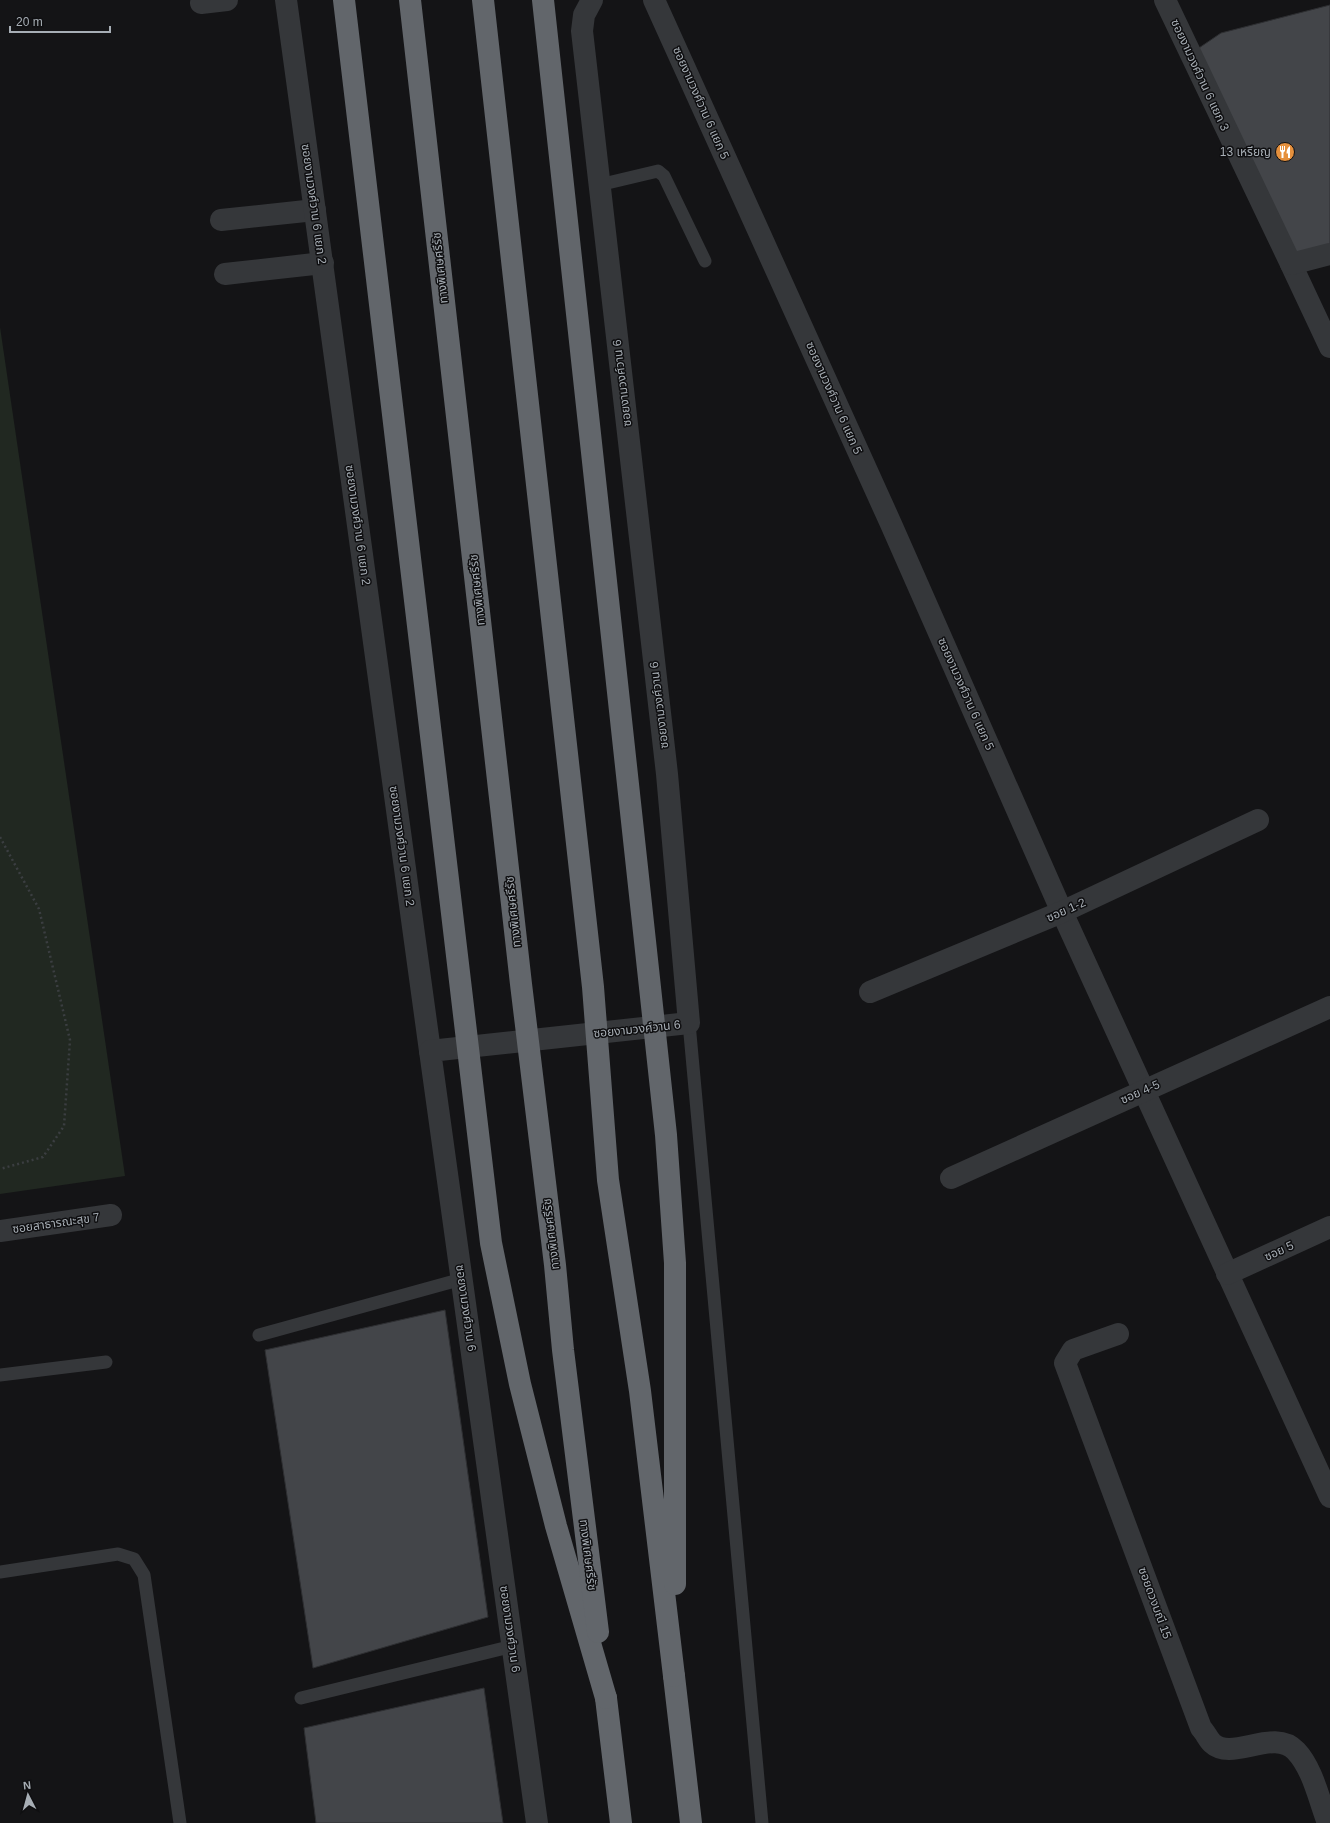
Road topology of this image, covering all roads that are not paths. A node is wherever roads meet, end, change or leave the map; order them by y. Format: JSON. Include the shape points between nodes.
{"nodes":[{"id":1,"x":227,"y":0,"type":"edge"},
{"id":2,"x":286,"y":0,"type":"edge"},
{"id":3,"x":344,"y":0,"type":"edge"},
{"id":4,"x":410,"y":0,"type":"edge"},
{"id":5,"x":483,"y":0,"type":"edge"},
{"id":6,"x":543,"y":0,"type":"edge"},
{"id":7,"x":592,"y":0,"type":"edge"},
{"id":8,"x":654,"y":0,"type":"edge"},
{"id":9,"x":1165,"y":0,"type":"edge"},
{"id":10,"x":200,"y":3,"type":"dead end"},
{"id":11,"x":599,"y":185,"type":"junction"},
{"id":12,"x":315,"y":210,"type":"junction"},
{"id":13,"x":221,"y":220,"type":"dead end"},
{"id":14,"x":1330,"y":254,"type":"edge"},
{"id":15,"x":705,"y":261,"type":"dead end"},
{"id":16,"x":323,"y":263,"type":"junction"},
{"id":17,"x":1291,"y":264,"type":"junction"},
{"id":18,"x":225,"y":274,"type":"dead end"},
{"id":19,"x":1330,"y":347,"type":"edge"},
{"id":20,"x":1258,"y":820,"type":"dead end"},
{"id":21,"x":1062,"y":912,"type":"junction"},
{"id":22,"x":870,"y":992,"type":"dead end"},
{"id":23,"x":1330,"y":1007,"type":"edge"},
{"id":24,"x":689,"y":1024,"type":"junction"},
{"id":25,"x":430,"y":1051,"type":"junction"},
{"id":26,"x":1144,"y":1090,"type":"junction"},
{"id":27,"x":951,"y":1178,"type":"dead end"},
{"id":28,"x":111,"y":1215,"type":"dead end"},
{"id":29,"x":1330,"y":1227,"type":"edge"},
{"id":30,"x":0,"y":1231,"type":"edge"},
{"id":31,"x":1227,"y":1274,"type":"junction"},
{"id":32,"x":462,"y":1279,"type":"junction"},
{"id":33,"x":1118,"y":1334,"type":"dead end"},
{"id":34,"x":259,"y":1336,"type":"dead end"},
{"id":35,"x":106,"y":1362,"type":"dead end"},
{"id":36,"x":0,"y":1375,"type":"edge"},
{"id":37,"x":1330,"y":1497,"type":"edge"},
{"id":38,"x":0,"y":1572,"type":"edge"},
{"id":39,"x":512,"y":1646,"type":"junction"},
{"id":40,"x":674,"y":1676,"type":"junction"},
{"id":41,"x":301,"y":1698,"type":"dead end"},
{"id":42,"x":606,"y":1698,"type":"junction"},
{"id":43,"x":180,"y":1823,"type":"edge"},
{"id":44,"x":537,"y":1823,"type":"edge"},
{"id":45,"x":621,"y":1823,"type":"edge"},
{"id":46,"x":691,"y":1823,"type":"edge"},
{"id":47,"x":762,"y":1823,"type":"edge"},
{"id":48,"x":1328,"y":1823,"type":"edge"}],
"edges":[{"from":1,"to":10,"type":"street"},
{"from":2,"to":12,"type":"street","name":"ซอยงามวงศ์วาน 6 แยก 2"},
{"from":3,"to":42,"type":"highway","bridge":true,"via":[[491,1243],[520,1384],[554,1519]]},
{"from":4,"to":42,"type":"highway","name":"ทางพิเศษศรีรัช","bridge":true,"via":[[563,1350]]},
{"from":5,"to":40,"type":"highway","bridge":true,"via":[[593,987],[608,1180],[640,1391]]},
{"from":6,"to":40,"type":"highway","bridge":true,"via":[[666,1135],[675,1263]]},
{"from":7,"to":11,"type":"street","name":"ซอยงามวงศ์วาน 6","via":[[584,15],[582,31]]},
{"from":8,"to":21,"type":"street","name":"ซอยงามวงศ์วาน 6 แยก 5","via":[[895,531]]},
{"from":9,"to":17,"type":"street","name":"ซอยงามวงศ์วาน 6 แยก 3"},
{"from":11,"to":15,"type":"lane","via":[[658,171],[664,176]]},
{"from":11,"to":24,"type":"street","name":"ซอยงามวงศ์วาน 6","via":[[667,774]]},
{"from":12,"to":13,"type":"street"},
{"from":12,"to":16,"type":"street","name":"ซอยงามวงศ์วาน 6 แยก 2"},
{"from":14,"to":17,"type":"street"},
{"from":16,"to":18,"type":"street"},
{"from":16,"to":25,"type":"street","name":"ซอยงามวงศ์วาน 6 แยก 2"},
{"from":17,"to":19,"type":"street","name":"ซอยงามวงศ์วาน 6 แยก 3"},
{"from":20,"to":21,"type":"street","name":"ซอย 1-2"},
{"from":21,"to":22,"type":"street","name":"ซอย 1-2"},
{"from":21,"to":26,"type":"street","name":"ซอยงามวงศ์วาน 6 แยก 5"},
{"from":23,"to":26,"type":"street","name":"ซอย 4-5"},
{"from":24,"to":25,"type":"street","name":"ซอยงามวงศ์วาน 6"},
{"from":24,"to":47,"type":"lane"},
{"from":25,"to":32,"type":"street","name":"ซอยงามวงศ์วาน 6"},
{"from":26,"to":27,"type":"street","name":"ซอย 4-5"},
{"from":26,"to":31,"type":"street","name":"ซอยงามวงศ์วาน 6 แยก 5"},
{"from":28,"to":30,"type":"street","name":"ซอยสาธารณะสุข 7"},
{"from":29,"to":31,"type":"street","name":"ซอย 5"},
{"from":31,"to":37,"type":"street","name":"ซอยงามวงศ์วาน 6 แยก 5"},
{"from":32,"to":34,"type":"lane"},
{"from":32,"to":39,"type":"street","name":"ซอยงามวงศ์วาน 6"},
{"from":33,"to":48,"type":"street","name":"ซอยดวงมณี 15","via":[[1073,1350],[1065,1363],[1201,1728],[1212,1743],[1226,1750],[1276,1741],[1295,1750],[1307,1768]]},
{"from":35,"to":36,"type":"lane"},
{"from":38,"to":43,"type":"lane","via":[[118,1554],[134,1559],[144,1575]]},
{"from":39,"to":41,"type":"lane"},
{"from":39,"to":44,"type":"street","name":"ซอยงามวงศ์วาน 6"},
{"from":40,"to":46,"type":"highway"},
{"from":42,"to":45,"type":"highway","name":"ทางพิเศษศรีรัช"}]}
